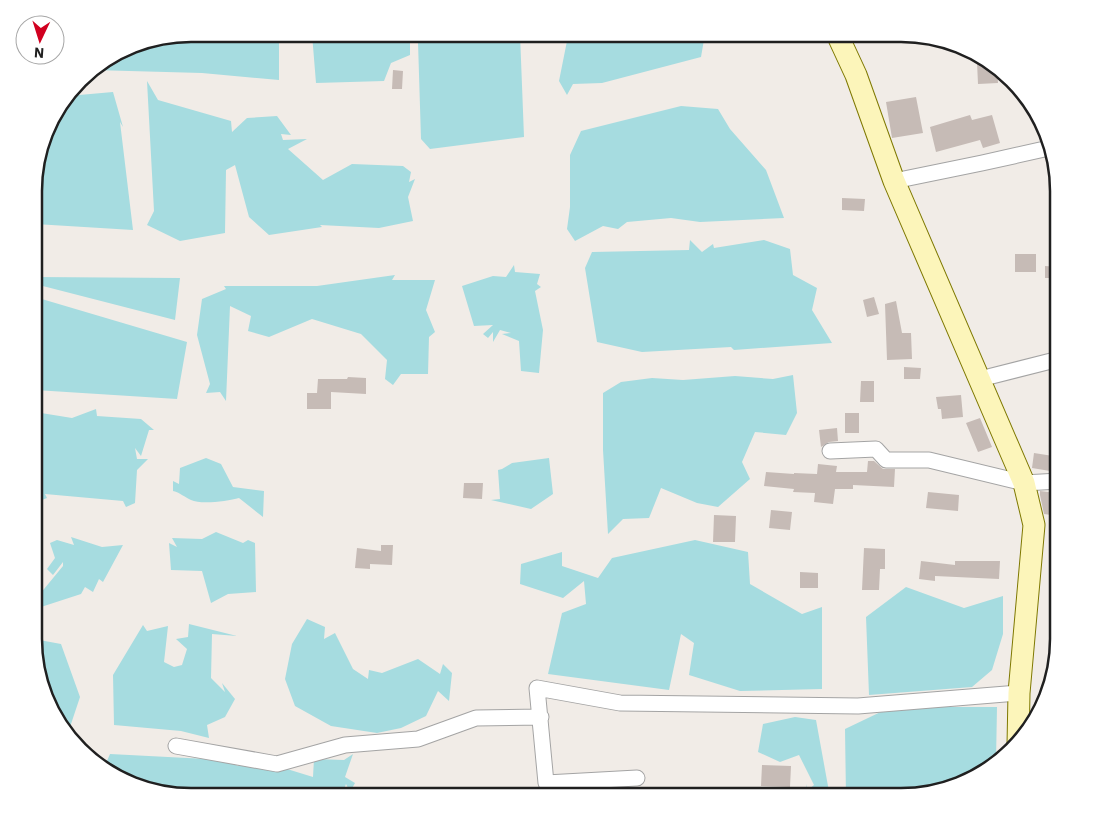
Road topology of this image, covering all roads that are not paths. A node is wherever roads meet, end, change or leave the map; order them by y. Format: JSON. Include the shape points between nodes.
{"nodes":[{"id":1,"x":841,"y":43,"type":"edge"},
{"id":2,"x":1044,"y":149,"type":"edge"},
{"id":3,"x":894,"y":181,"type":"junction"},
{"id":4,"x":1050,"y":361,"type":"edge"},
{"id":5,"x":980,"y":379,"type":"junction"},
{"id":6,"x":830,"y":451,"type":"dead end"},
{"id":7,"x":1050,"y":482,"type":"edge"},
{"id":8,"x":1024,"y":483,"type":"junction"},
{"id":9,"x":1019,"y":693,"type":"junction"},
{"id":10,"x":541,"y":717,"type":"junction"},
{"id":11,"x":1018,"y":731,"type":"edge"},
{"id":12,"x":176,"y":746,"type":"dead end"},
{"id":13,"x":637,"y":778,"type":"dead end"}],
"edges":[{"from":1,"to":3,"type":"main road"},
{"from":2,"to":3,"type":"street"},
{"from":3,"to":5,"type":"main road"},
{"from":4,"to":5,"type":"street"},
{"from":5,"to":8,"type":"main road"},
{"from":6,"to":8,"type":"street","via":[[876,449],[886,460],[929,460]]},
{"from":7,"to":8,"type":"street"},
{"from":8,"to":9,"type":"main road","via":[[1034,525]]},
{"from":9,"to":10,"type":"street","via":[[858,706],[620,703],[538,688]]},
{"from":9,"to":11,"type":"main road"},
{"from":10,"to":12,"type":"street","via":[[476,718],[418,739],[345,745],[277,764]]},
{"from":10,"to":13,"type":"street","via":[[546,783]]}]}
